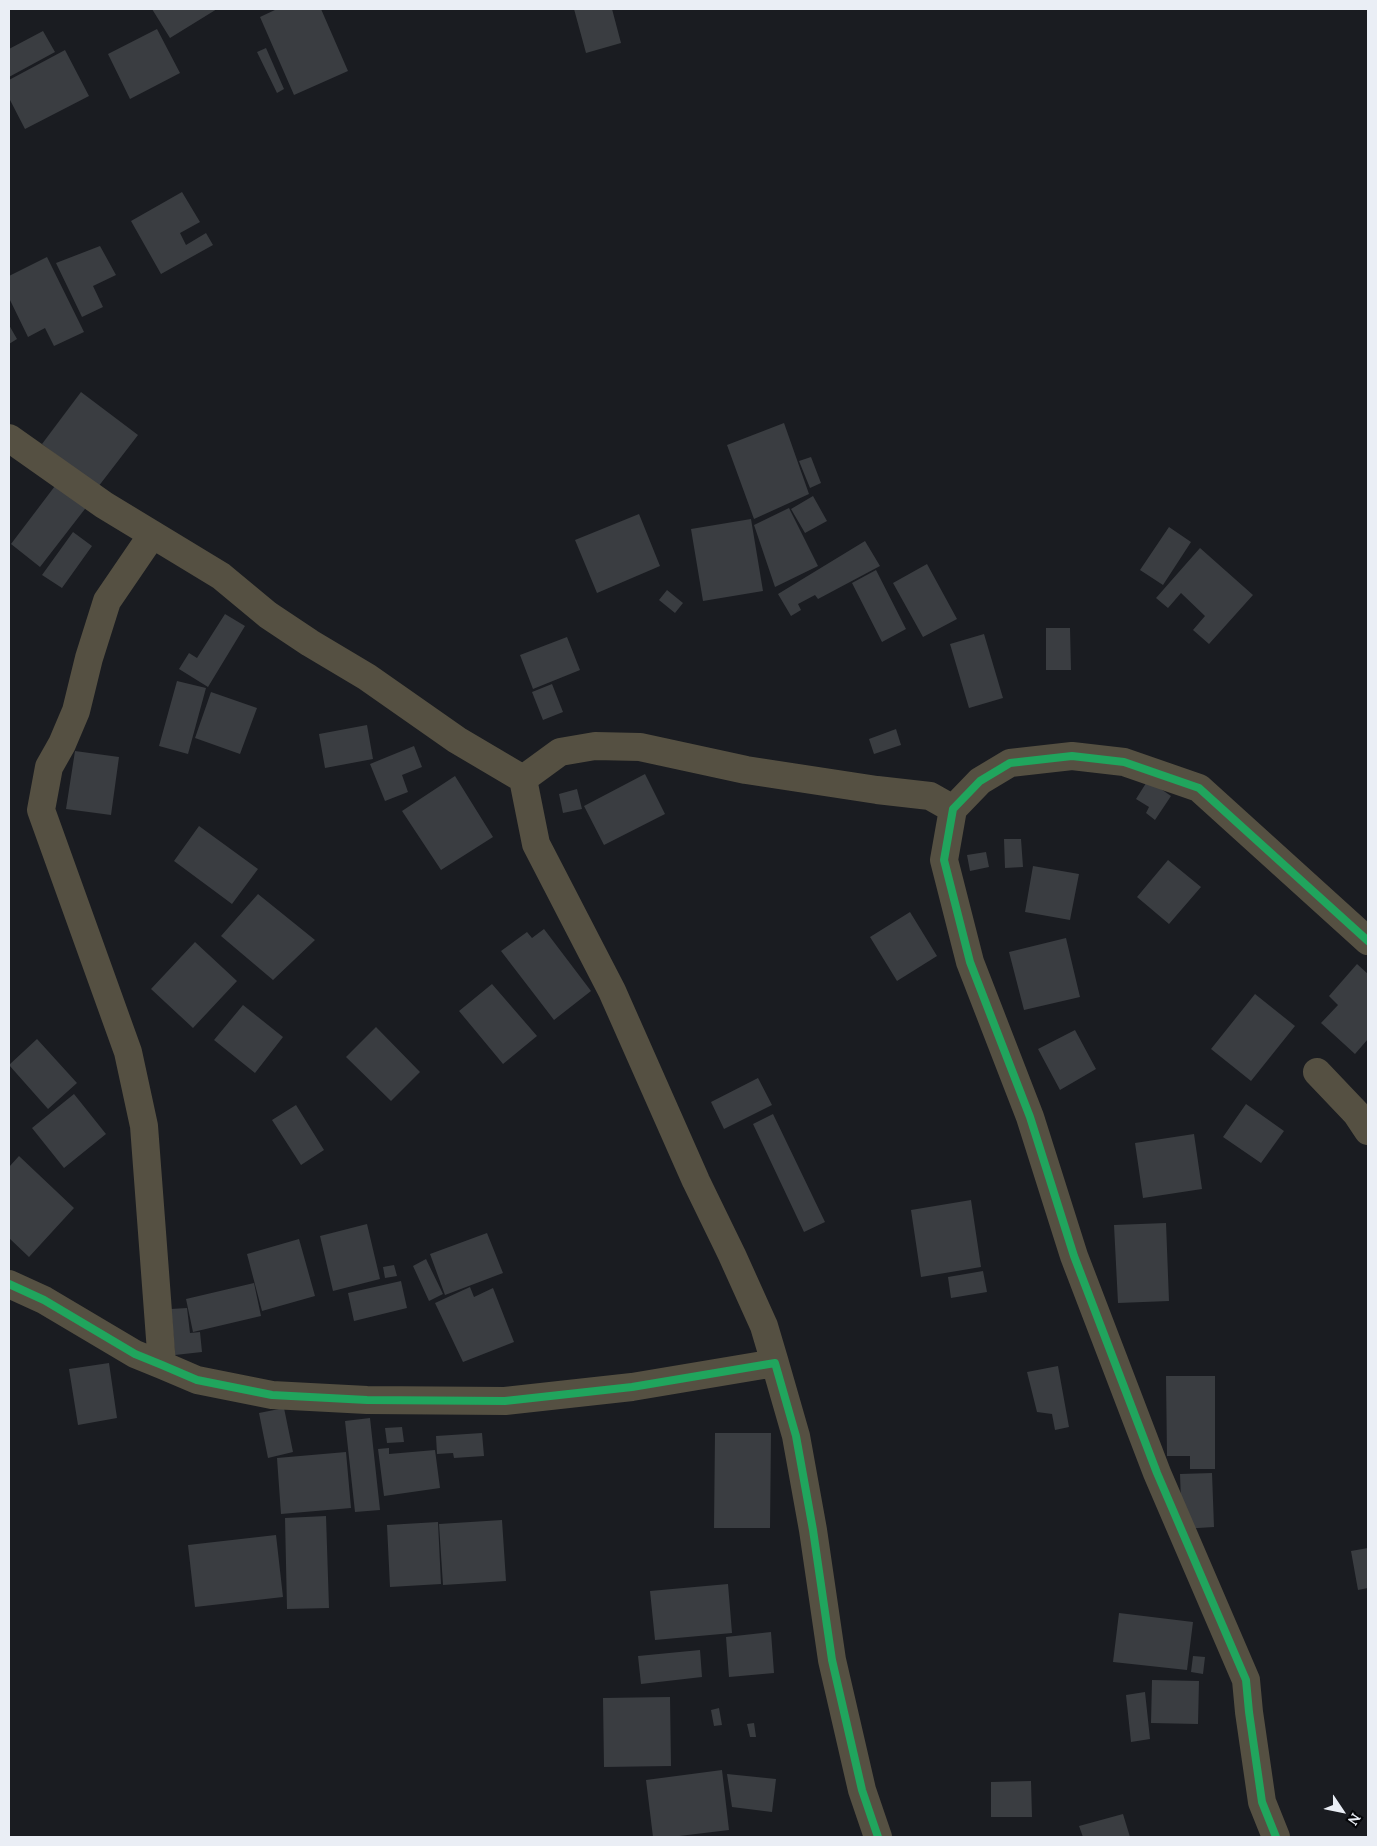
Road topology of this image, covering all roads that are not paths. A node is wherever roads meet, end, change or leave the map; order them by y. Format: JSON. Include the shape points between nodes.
{"nodes":[{"id":1,"x":9,"y":438,"type":"edge"},
{"id":2,"x":152,"y":535,"type":"junction"},
{"id":3,"x":523,"y":779,"type":"junction"},
{"id":4,"x":953,"y":809,"type":"junction"},
{"id":5,"x":1368,"y":941,"type":"edge"},
{"id":6,"x":1318,"y":1072,"type":"dead end"},
{"id":7,"x":1368,"y":1131,"type":"edge"},
{"id":8,"x":9,"y":1284,"type":"edge"},
{"id":9,"x":775,"y":1363,"type":"junction"},
{"id":10,"x":162,"y":1365,"type":"junction"},
{"id":11,"x":878,"y":1837,"type":"edge"},
{"id":12,"x":1276,"y":1837,"type":"edge"}],
"edges":[{"from":1,"to":2,"type":"street"},
{"from":2,"to":3,"type":"street","via":[[221,576],[268,615],[368,677],[457,740]]},
{"from":2,"to":10,"type":"street","via":[[107,601],[76,711],[49,767],[41,810],[128,1052],[144,1126]]},
{"from":3,"to":4,"type":"street","via":[[560,752],[595,746],[640,747],[746,770],[930,796]]},
{"from":3,"to":9,"type":"street","via":[[536,844],[612,991],[764,1326]]},
{"from":4,"to":5,"type":"street","via":[[980,781],[1010,762],[1072,756],[1124,762],[1199,788]]},
{"from":4,"to":12,"type":"street","via":[[944,860],[970,962],[1030,1117],[1074,1256],[1153,1464],[1246,1680],[1262,1802]]},
{"from":6,"to":7,"type":"street"},
{"from":8,"to":10,"type":"street","via":[[44,1300],[135,1354]]},
{"from":9,"to":10,"type":"street","via":[[632,1387],[505,1401],[367,1400],[272,1395],[197,1380]]},
{"from":9,"to":11,"type":"street","via":[[796,1436],[832,1660],[862,1790]]}]}
